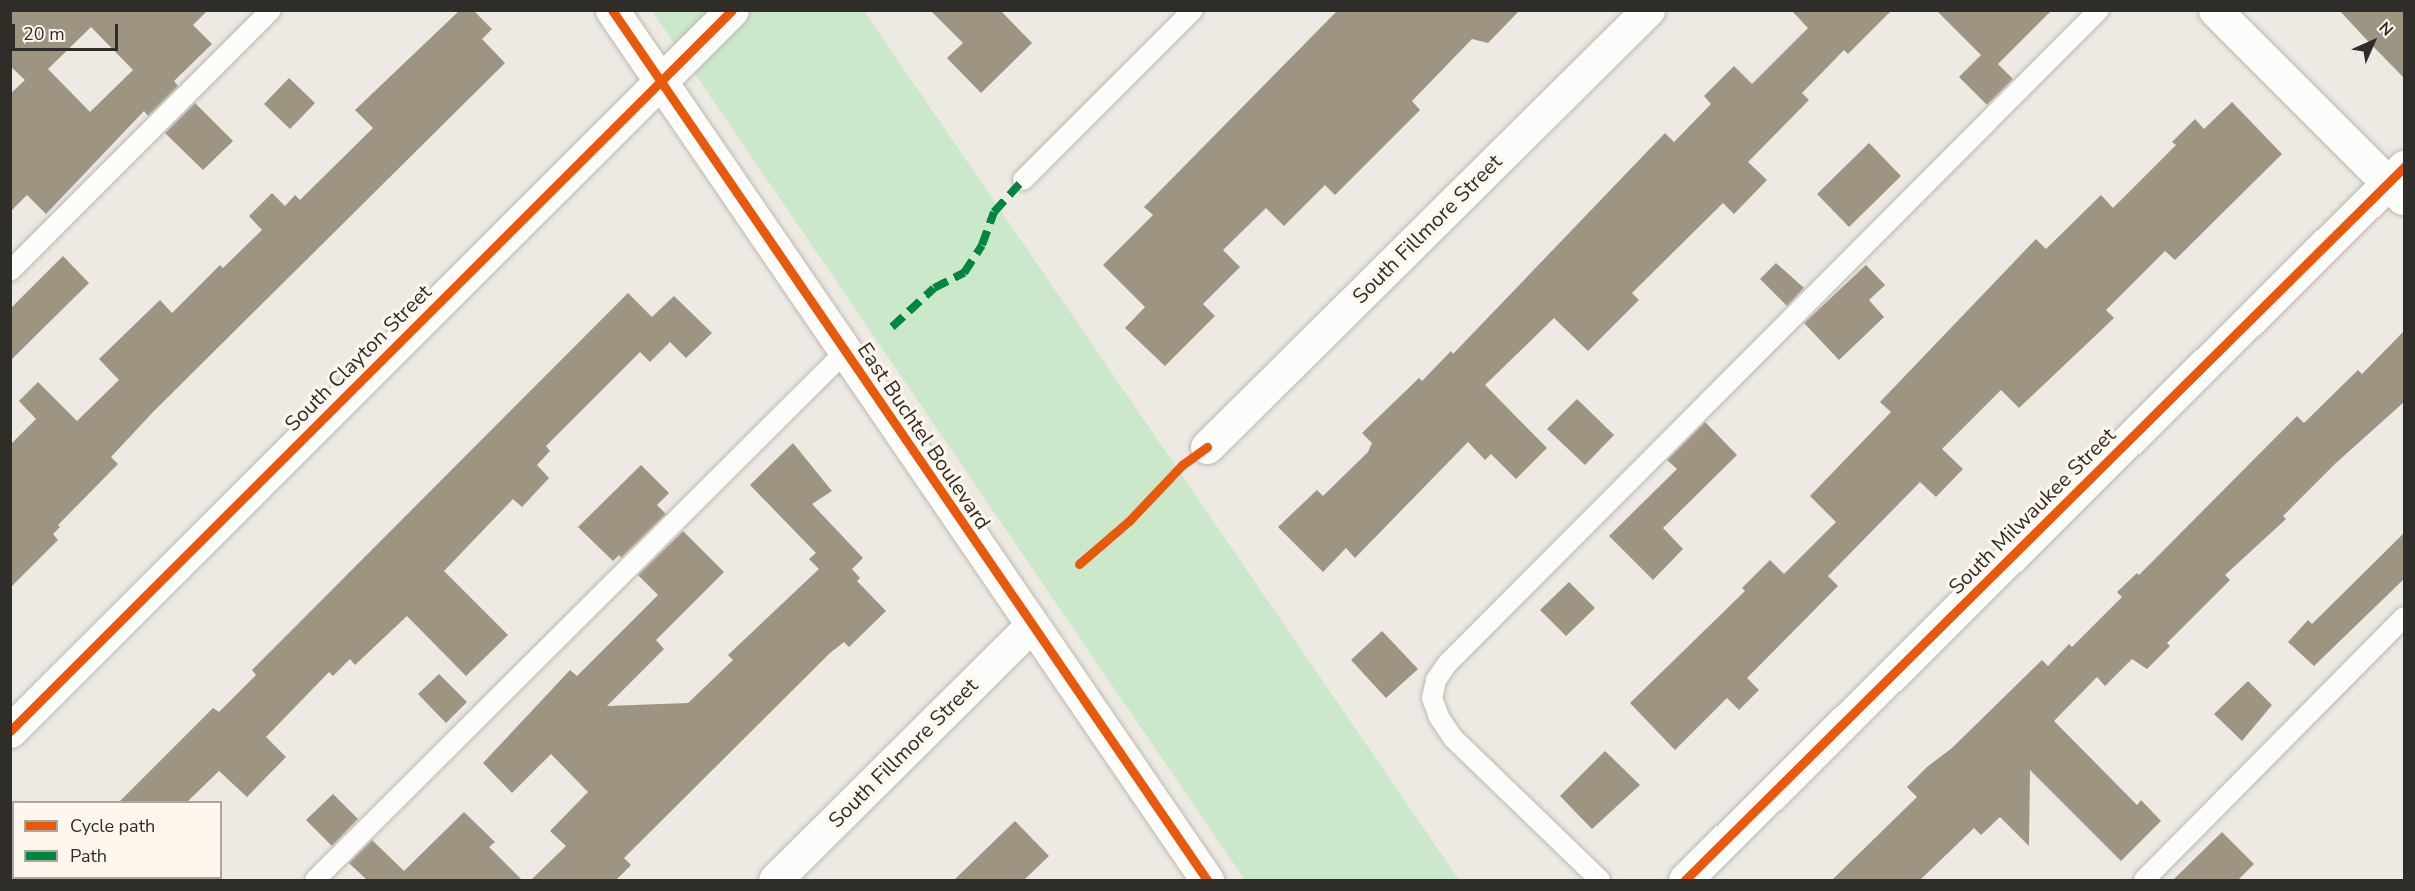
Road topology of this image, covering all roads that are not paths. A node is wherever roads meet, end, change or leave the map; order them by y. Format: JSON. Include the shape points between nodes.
{"nodes":[{"id":1,"x":271,"y":10,"type":"edge"},
{"id":2,"x":612,"y":10,"type":"edge"},
{"id":3,"x":732,"y":10,"type":"edge"},
{"id":4,"x":1193,"y":10,"type":"edge"},
{"id":5,"x":1648,"y":10,"type":"edge"},
{"id":6,"x":2099,"y":10,"type":"edge"},
{"id":7,"x":2215,"y":10,"type":"edge"},
{"id":8,"x":660,"y":82,"type":"junction"},
{"id":9,"x":1023,"y":180,"type":"dead end"},
{"id":10,"x":2399,"y":184,"type":"edge"},
{"id":11,"x":10,"y":271,"type":"edge"},
{"id":12,"x":845,"y":352,"type":"junction"},
{"id":13,"x":1207,"y":447,"type":"dead end"},
{"id":14,"x":2404,"y":617,"type":"edge"},
{"id":15,"x":1031,"y":626,"type":"junction"},
{"id":16,"x":10,"y":731,"type":"edge"},
{"id":17,"x":315,"y":880,"type":"edge"},
{"id":18,"x":775,"y":880,"type":"edge"},
{"id":19,"x":1207,"y":880,"type":"edge"},
{"id":20,"x":1600,"y":880,"type":"edge"},
{"id":21,"x":1685,"y":880,"type":"edge"},
{"id":22,"x":2144,"y":880,"type":"edge"}],
"edges":[{"from":1,"to":11,"type":"lane"},
{"from":2,"to":8,"type":"street","name":"East Buchtel Boulevard"},
{"from":3,"to":8,"type":"street","name":"South Clayton Street"},
{"from":4,"to":9,"type":"lane"},
{"from":5,"to":13,"type":"street","name":"South Fillmore Street"},
{"from":6,"to":20,"type":"lane","via":[[1448,663],[1436,680],[1432,698],[1438,717],[1453,738]]},
{"from":7,"to":10,"type":"street"},
{"from":8,"to":12,"type":"street","name":"East Buchtel Boulevard"},
{"from":8,"to":16,"type":"street","name":"South Clayton Street"},
{"from":10,"to":21,"type":"street","name":"South Milwaukee Street"},
{"from":12,"to":15,"type":"street","name":"East Buchtel Boulevard"},
{"from":12,"to":17,"type":"lane"},
{"from":14,"to":22,"type":"lane"},
{"from":15,"to":18,"type":"street","name":"South Fillmore Street"},
{"from":15,"to":19,"type":"street","name":"East Buchtel Boulevard"}]}
